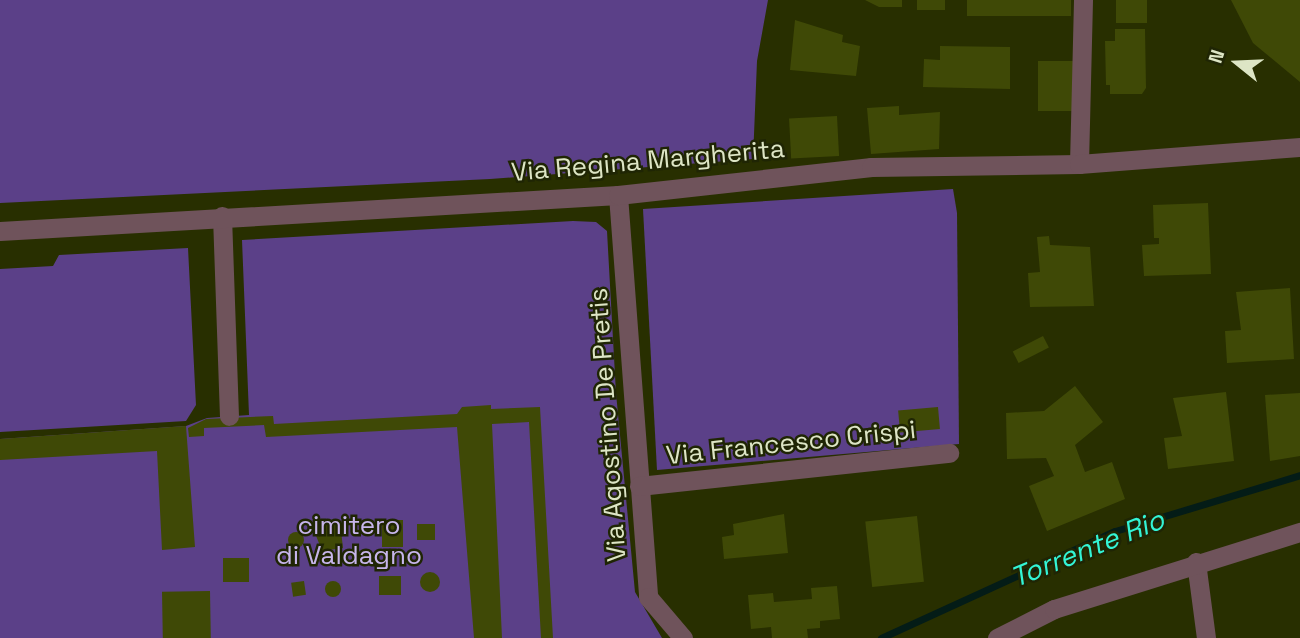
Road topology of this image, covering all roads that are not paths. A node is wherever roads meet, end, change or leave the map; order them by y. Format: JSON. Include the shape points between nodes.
{"nodes":[{"id":1,"x":1083,"y":0,"type":"edge"},
{"id":2,"x":1300,"y":147,"type":"edge"},
{"id":3,"x":1079,"y":164,"type":"junction"},
{"id":4,"x":618,"y":195,"type":"junction"},
{"id":5,"x":222,"y":216,"type":"junction"},
{"id":6,"x":0,"y":231,"type":"edge"},
{"id":7,"x":229,"y":416,"type":"dead end"},
{"id":8,"x":949,"y":453,"type":"dead end"},
{"id":9,"x":639,"y":485,"type":"junction"},
{"id":10,"x":1300,"y":532,"type":"edge"},
{"id":11,"x":1196,"y":562,"type":"junction"},
{"id":12,"x":683,"y":638,"type":"edge"},
{"id":13,"x":997,"y":638,"type":"edge"},
{"id":14,"x":1206,"y":638,"type":"edge"}],
"edges":[{"from":1,"to":3,"type":"street"},
{"from":2,"to":3,"type":"street","name":"Via Regina Margherita"},
{"from":3,"to":4,"type":"street","name":"Via Regina Margherita","via":[[871,167]]},
{"from":4,"to":5,"type":"street","name":"Via Regina Margherita"},
{"from":4,"to":9,"type":"street","name":"Via Agostino De Pretis"},
{"from":5,"to":6,"type":"street","name":"Via Regina Margherita"},
{"from":5,"to":7,"type":"street"},
{"from":8,"to":9,"type":"street","name":"Via Francesco Crispi"},
{"from":9,"to":12,"type":"street","name":"Via Agostino De Pretis","via":[[648,597]]},
{"from":10,"to":11,"type":"street"},
{"from":11,"to":13,"type":"street","via":[[1054,608]]},
{"from":11,"to":14,"type":"street"}]}
